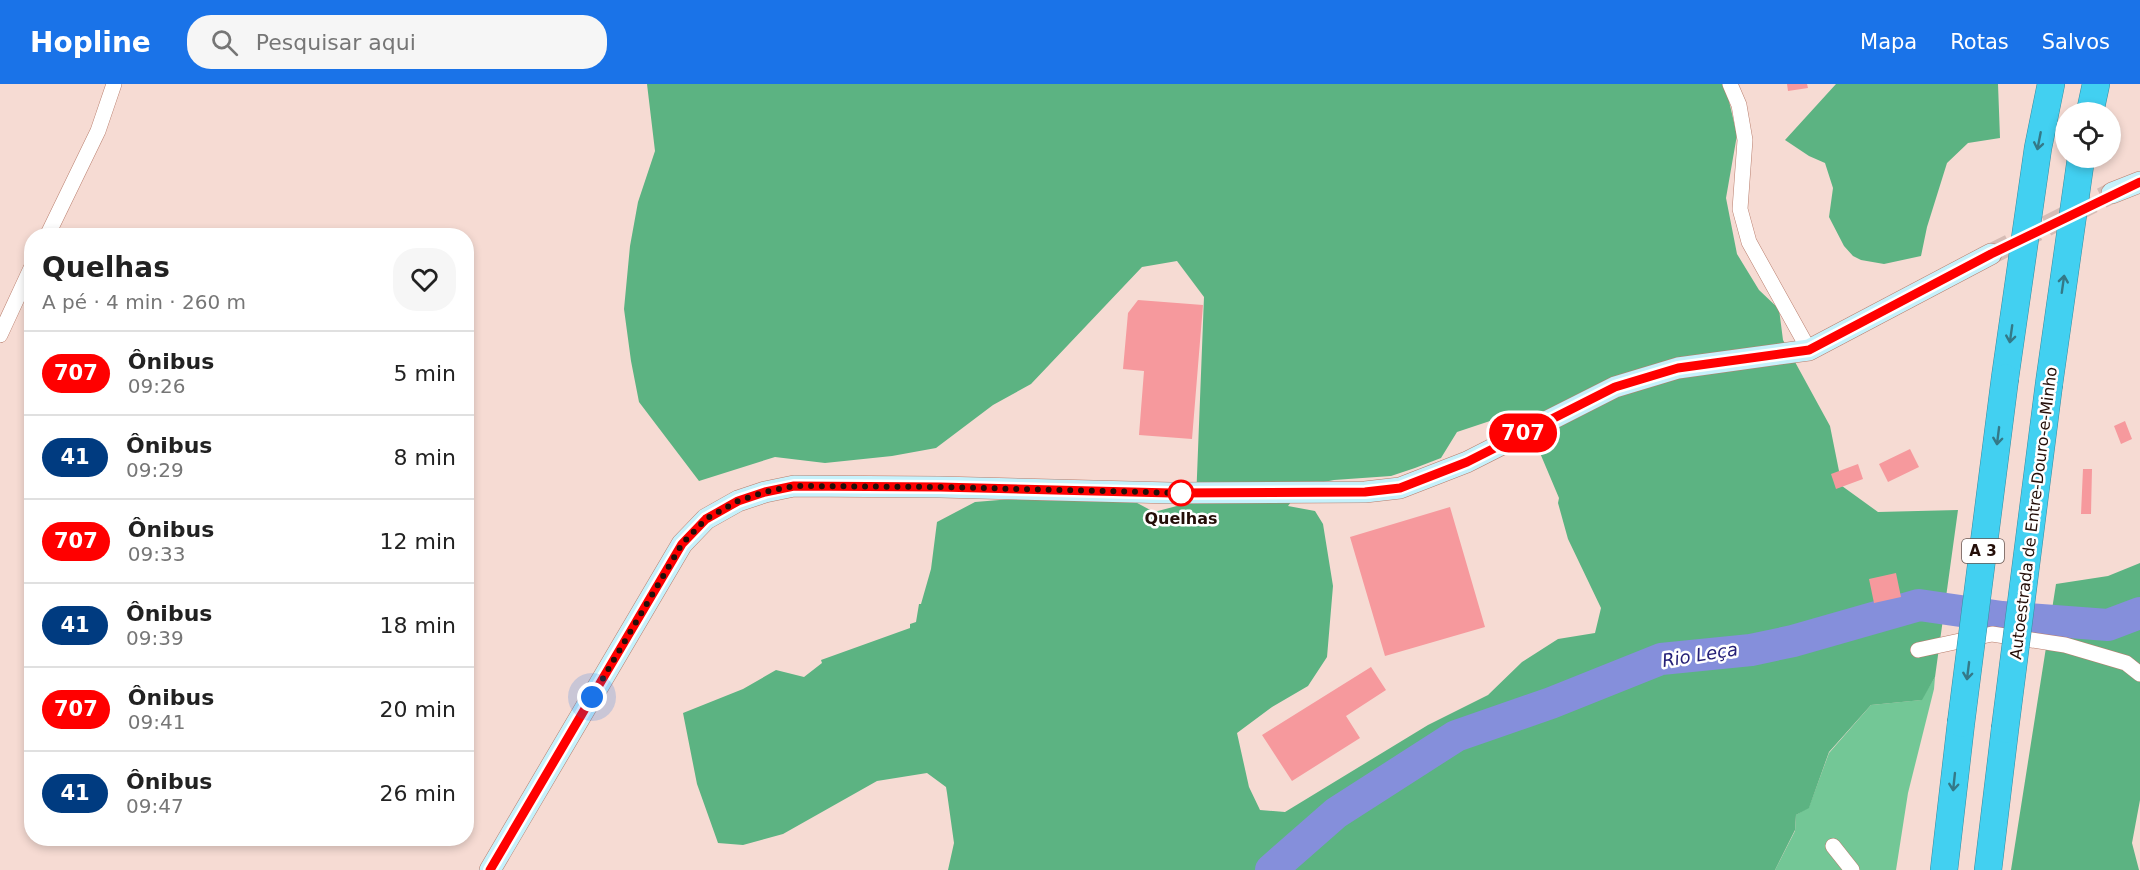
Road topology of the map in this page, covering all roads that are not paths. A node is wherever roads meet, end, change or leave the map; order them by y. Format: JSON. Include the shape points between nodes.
{"nodes":[{"id":1,"x":114,"y":84,"type":"edge"},
{"id":2,"x":1730,"y":84,"type":"edge"},
{"id":3,"x":2051,"y":84,"type":"edge"},
{"id":4,"x":2096,"y":84,"type":"edge"},
{"id":5,"x":2092,"y":102,"type":"edge"},
{"id":6,"x":2080,"y":168,"type":"edge"},
{"id":7,"x":2140,"y":182,"type":"edge"},
{"id":8,"x":2112,"y":194,"type":"tunnel mouth"},
{"id":9,"x":51,"y":228,"type":"edge"},
{"id":10,"x":1991,"y":254,"type":"tunnel mouth"},
{"id":11,"x":24,"y":278,"type":"edge"},
{"id":12,"x":7,"y":302,"type":"edge"},
{"id":13,"x":0,"y":335,"type":"edge"},
{"id":14,"x":1809,"y":350,"type":"junction"},
{"id":15,"x":1918,"y":650,"type":"dead end"},
{"id":16,"x":2140,"y":674,"type":"edge"},
{"id":17,"x":1833,"y":846,"type":"dead end"},
{"id":18,"x":490,"y":870,"type":"edge"},
{"id":19,"x":1852,"y":870,"type":"edge"},
{"id":20,"x":1944,"y":870,"type":"edge"},
{"id":21,"x":1988,"y":870,"type":"edge"}],
"edges":[{"from":1,"to":9,"type":"street","via":[[98,131]]},
{"from":2,"to":14,"type":"street","via":[[1739,105],[1745,140],[1740,209],[1749,242]]},
{"from":3,"to":20,"type":"highway","number":"A 3","one_way":true,"bridge":true,"via":[[2036,159],[2005,378]]},
{"from":4,"to":5,"type":"highway"},
{"from":21,"to":6,"type":"highway","name":"Autoestrada de Entre-Douro-e-Minho","number":"A 3","one_way":true,"bridge":true},
{"from":7,"to":8,"type":"street"},
{"from":10,"to":14,"type":"street"},
{"from":11,"to":12,"type":"street"},
{"from":12,"to":13,"type":"street"},
{"from":14,"to":18,"type":"street","via":[[1678,368],[1626,384],[1467,462],[1400,488],[1365,492],[1171,493],[794,486],[738,501],[706,519],[682,544]]},
{"from":15,"to":16,"type":"street","via":[[1992,634],[2065,645],[2126,663]]},
{"from":17,"to":19,"type":"street"}]}
